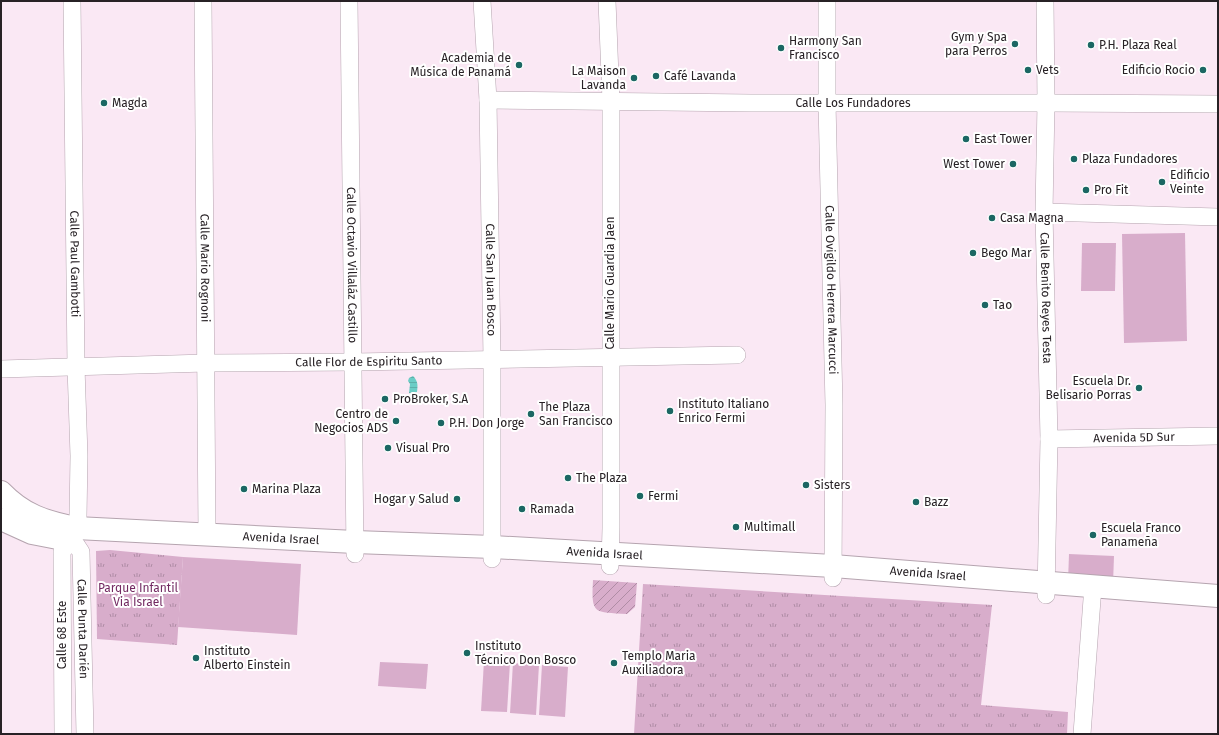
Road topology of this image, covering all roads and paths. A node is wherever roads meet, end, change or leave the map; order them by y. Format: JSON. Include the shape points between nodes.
{"nodes":[{"id":1,"x":72,"y":1,"type":"edge"},
{"id":2,"x":203,"y":1,"type":"edge"},
{"id":3,"x":349,"y":1,"type":"edge"},
{"id":4,"x":482,"y":1,"type":"edge"},
{"id":5,"x":607,"y":1,"type":"edge"},
{"id":6,"x":826,"y":1,"type":"edge"},
{"id":7,"x":1045,"y":1,"type":"edge"},
{"id":8,"x":488,"y":100,"type":"junction"},
{"id":9,"x":611,"y":101,"type":"junction"},
{"id":10,"x":1046,"y":102,"type":"junction"},
{"id":11,"x":827,"y":103,"type":"junction"},
{"id":12,"x":1218,"y":104,"type":"edge"},
{"id":13,"x":1044,"y":212,"type":"junction"},
{"id":14,"x":1218,"y":217,"type":"edge"},
{"id":15,"x":737,"y":356,"type":"dead end"},
{"id":16,"x":492,"y":359,"type":"junction"},
{"id":17,"x":610,"y":359,"type":"junction"},
{"id":18,"x":354,"y":362,"type":"junction"},
{"id":19,"x":206,"y":363,"type":"junction"},
{"id":20,"x":76,"y":367,"type":"junction"},
{"id":21,"x":1,"y":369,"type":"edge"},
{"id":22,"x":1218,"y":436,"type":"edge"},
{"id":23,"x":1049,"y":440,"type":"junction"},
{"id":24,"x":1,"y":492,"type":"edge"},
{"id":25,"x":1,"y":519,"type":"edge"},
{"id":26,"x":74,"y":534,"type":"junction"},
{"id":27,"x":207,"y":534,"type":"junction"},
{"id":28,"x":355,"y":548,"type":"junction"},
{"id":29,"x":492,"y":553,"type":"junction"},
{"id":30,"x":610,"y":559,"type":"junction"},
{"id":31,"x":833,"y":572,"type":"junction"},
{"id":32,"x":1046,"y":589,"type":"junction"},
{"id":33,"x":1093,"y":592,"type":"junction"},
{"id":34,"x":1218,"y":596,"type":"edge"},
{"id":35,"x":1218,"y":610,"type":"edge"},
{"id":36,"x":63,"y":734,"type":"edge"},
{"id":37,"x":85,"y":734,"type":"edge"},
{"id":38,"x":1082,"y":734,"type":"edge"}],
"edges":[{"from":1,"to":20,"type":"street","name":"Calle Paul Gambotti"},
{"from":2,"to":19,"type":"street","name":"Calle Mario Rognoni"},
{"from":3,"to":18,"type":"street","name":"Calle Octavio Villaláz Castillo"},
{"from":4,"to":8,"type":"street","name":"Calle San Juan Bosco"},
{"from":5,"to":9,"type":"street","name":"Calle Mario Guardia Jaen"},
{"from":6,"to":11,"type":"street","name":"Calle Ovigildo Herrera Marcucci"},
{"from":7,"to":10,"type":"street","name":"Calle Benito Reyes Testa"},
{"from":8,"to":9,"type":"street","name":"Calle Los Fundadores"},
{"from":8,"to":16,"type":"street","name":"Calle San Juan Bosco"},
{"from":9,"to":11,"type":"street","name":"Calle Los Fundadores"},
{"from":9,"to":17,"type":"street","name":"Calle Mario Guardia Jaen"},
{"from":10,"to":11,"type":"street","name":"Calle Los Fundadores"},
{"from":10,"to":12,"type":"street","name":"Calle Los Fundadores"},
{"from":10,"to":13,"type":"street","name":"Calle Benito Reyes Testa"},
{"from":11,"to":31,"type":"street","name":"Calle Ovigildo Herrera Marcucci","via":[[834,397]]},
{"from":13,"to":14,"type":"street"},
{"from":13,"to":23,"type":"street","name":"Calle Benito Reyes Testa"},
{"from":15,"to":17,"type":"street","name":"Calle Flor de Espiritu Santo"},
{"from":16,"to":17,"type":"street","name":"Calle Flor de Espiritu Santo"},
{"from":16,"to":18,"type":"street","name":"Calle Flor de Espiritu Santo"},
{"from":16,"to":29,"type":"street","name":"Calle San Juan Bosco"},
{"from":17,"to":30,"type":"street","name":"Calle Mario Guardia Jaen"},
{"from":18,"to":19,"type":"street","name":"Calle Flor de Espiritu Santo"},
{"from":18,"to":28,"type":"street","name":"Calle Octavio Villaláz Castillo"},
{"from":19,"to":20,"type":"street","name":"Calle Flor de Espiritu Santo"},
{"from":19,"to":27,"type":"street","name":"Calle Mario Rognoni"},
{"from":20,"to":21,"type":"street","name":"Calle Flor de Espiritu Santo"},
{"from":20,"to":26,"type":"street","name":"Calle Paul Gambotti","via":[[79,456],[78,517]]},
{"from":22,"to":23,"type":"street","name":"Avenida 5D Sur"},
{"from":23,"to":32,"type":"street","name":"Calle Benito Reyes Testa"},
{"from":24,"to":26,"type":"main road","name":"Avenida Israel","via":[[25,512]]},
{"from":25,"to":26,"type":"main road","name":"Avenida Israel","via":[[32,533]]},
{"from":26,"to":27,"type":"main road","name":"Avenida Israel"},
{"from":26,"to":28,"type":"main road","name":"Avenida Israel"},
{"from":26,"to":36,"type":"street","name":"Calle 68 Este","via":[[62,551]]},
{"from":26,"to":37,"type":"street","name":"Calle Punta Darién","via":[[81,552]]},
{"from":27,"to":28,"type":"main road","name":"Avenida Israel"},
{"from":28,"to":29,"type":"main road","name":"Avenida Israel"},
{"from":29,"to":30,"type":"main road","name":"Avenida Israel"},
{"from":30,"to":31,"type":"main road","name":"Avenida Israel"},
{"from":31,"to":32,"type":"main road","name":"Avenida Israel","via":[[906,571]]},
{"from":32,"to":33,"type":"main road","name":"Avenida Israel"},
{"from":33,"to":34,"type":"main road","name":"Avenida Israel"},
{"from":33,"to":35,"type":"main road","name":"Avenida Israel"},
{"from":33,"to":38,"type":"street"}]}
